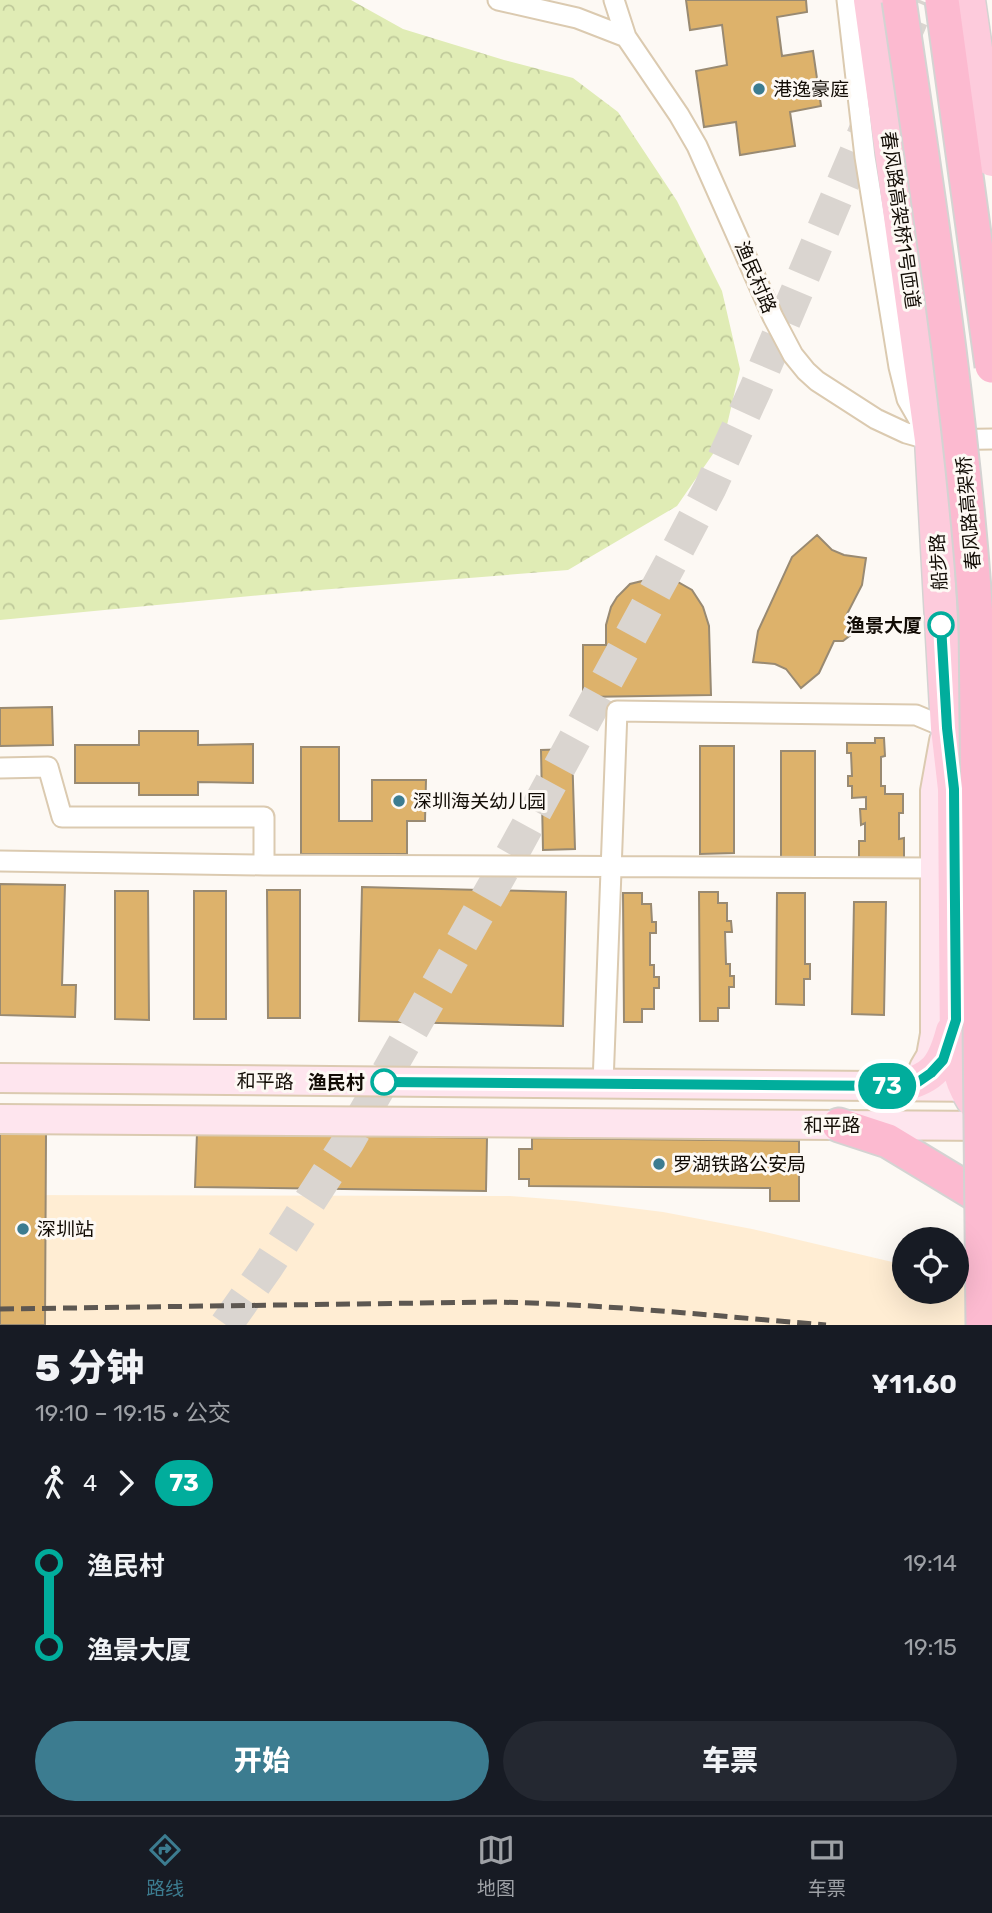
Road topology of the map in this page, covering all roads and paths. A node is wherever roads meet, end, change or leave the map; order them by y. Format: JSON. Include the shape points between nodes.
{"nodes":[{"id":1,"x":498,"y":0,"type":"edge"},
{"id":2,"x":614,"y":0,"type":"edge"},
{"id":3,"x":847,"y":0,"type":"edge"},
{"id":4,"x":870,"y":0,"type":"edge"},
{"id":5,"x":899,"y":0,"type":"edge"},
{"id":6,"x":942,"y":0,"type":"edge"},
{"id":7,"x":969,"y":0,"type":"edge"},
{"id":8,"x":626,"y":37,"type":"junction"},
{"id":9,"x":992,"y":160,"type":"edge"},
{"id":10,"x":992,"y":366,"type":"edge"},
{"id":11,"x":992,"y":439,"type":"edge"},
{"id":12,"x":931,"y":440,"type":"junction"},
{"id":13,"x":947,"y":728,"type":"junction"},
{"id":14,"x":992,"y":748,"type":"edge"},
{"id":15,"x":0,"y":768,"type":"edge"},
{"id":16,"x":954,"y":789,"type":"junction"},
{"id":17,"x":0,"y":861,"type":"edge"},
{"id":18,"x":264,"y":865,"type":"junction"},
{"id":19,"x":611,"y":867,"type":"junction"},
{"id":20,"x":934,"y":868,"type":"junction"},
{"id":21,"x":955,"y":963,"type":"junction"},
{"id":22,"x":992,"y":1013,"type":"edge"},
{"id":23,"x":956,"y":1020,"type":"junction"},
{"id":24,"x":0,"y":1078,"type":"edge"},
{"id":25,"x":603,"y":1084,"type":"junction"},
{"id":26,"x":899,"y":1086,"type":"junction"},
{"id":27,"x":978,"y":1087,"type":"edge"},
{"id":28,"x":0,"y":1119,"type":"edge"},
{"id":29,"x":992,"y":1119,"type":"edge"},
{"id":30,"x":839,"y":1125,"type":"junction"},
{"id":31,"x":992,"y":1125,"type":"edge"},
{"id":32,"x":992,"y":1204,"type":"edge"},
{"id":33,"x":983,"y":1325,"type":"edge"}],
"edges":[{"from":1,"to":8,"type":"street","via":[[577,18]]},
{"from":2,"to":8,"type":"street","name":"渔民村路"},
{"from":3,"to":12,"type":"street","via":[[865,157],[899,367],[907,400]]},
{"from":4,"to":12,"type":"main road","name":"春风路高架桥1号匝道"},
{"from":5,"to":33,"type":"highway","name":"春风路高架桥","bridge":true,"via":[[949,341],[976,617]]},
{"from":6,"to":10,"type":"highway","bridge":true},
{"from":7,"to":9,"type":"main road","bridge":true},
{"from":8,"to":12,"type":"street","name":"渔民村路","via":[[697,146],[793,355],[817,382],[876,419]]},
{"from":11,"to":12,"type":"street","name":"渔民村路"},
{"from":12,"to":13,"type":"main road","name":"船步路"},
{"from":13,"to":16,"type":"main road","name":"船步路"},
{"from":13,"to":19,"type":"street","via":[[916,715],[617,711]]},
{"from":13,"to":20,"type":"main road","via":[[935,791]]},
{"from":14,"to":16,"type":"main road","via":[[965,761]]},
{"from":15,"to":18,"type":"street","via":[[48,767],[62,817],[264,817]]},
{"from":16,"to":21,"type":"main road","name":"船步路"},
{"from":17,"to":18,"type":"street"},
{"from":18,"to":19,"type":"street"},
{"from":19,"to":20,"type":"street"},
{"from":19,"to":25,"type":"street"},
{"from":20,"to":26,"type":"main road","via":[[934,1045],[926,1065]]},
{"from":21,"to":22,"type":"main road","via":[[966,996]]},
{"from":21,"to":23,"type":"main road","name":"船步路"},
{"from":23,"to":26,"type":"main road","via":[[943,1060],[918,1082]]},
{"from":23,"to":27,"type":"main road","name":"船步路","via":[[957,1068]]},
{"from":24,"to":25,"type":"main road","name":"和平路"},
{"from":25,"to":26,"type":"main road","name":"和平路"},
{"from":26,"to":27,"type":"main road","name":"和平路"},
{"from":27,"to":29,"type":"main road","via":[[976,1105]]},
{"from":28,"to":30,"type":"main road","name":"和平路"},
{"from":30,"to":31,"type":"main road","name":"和平路"},
{"from":30,"to":32,"type":"highway","via":[[888,1141]]}]}
